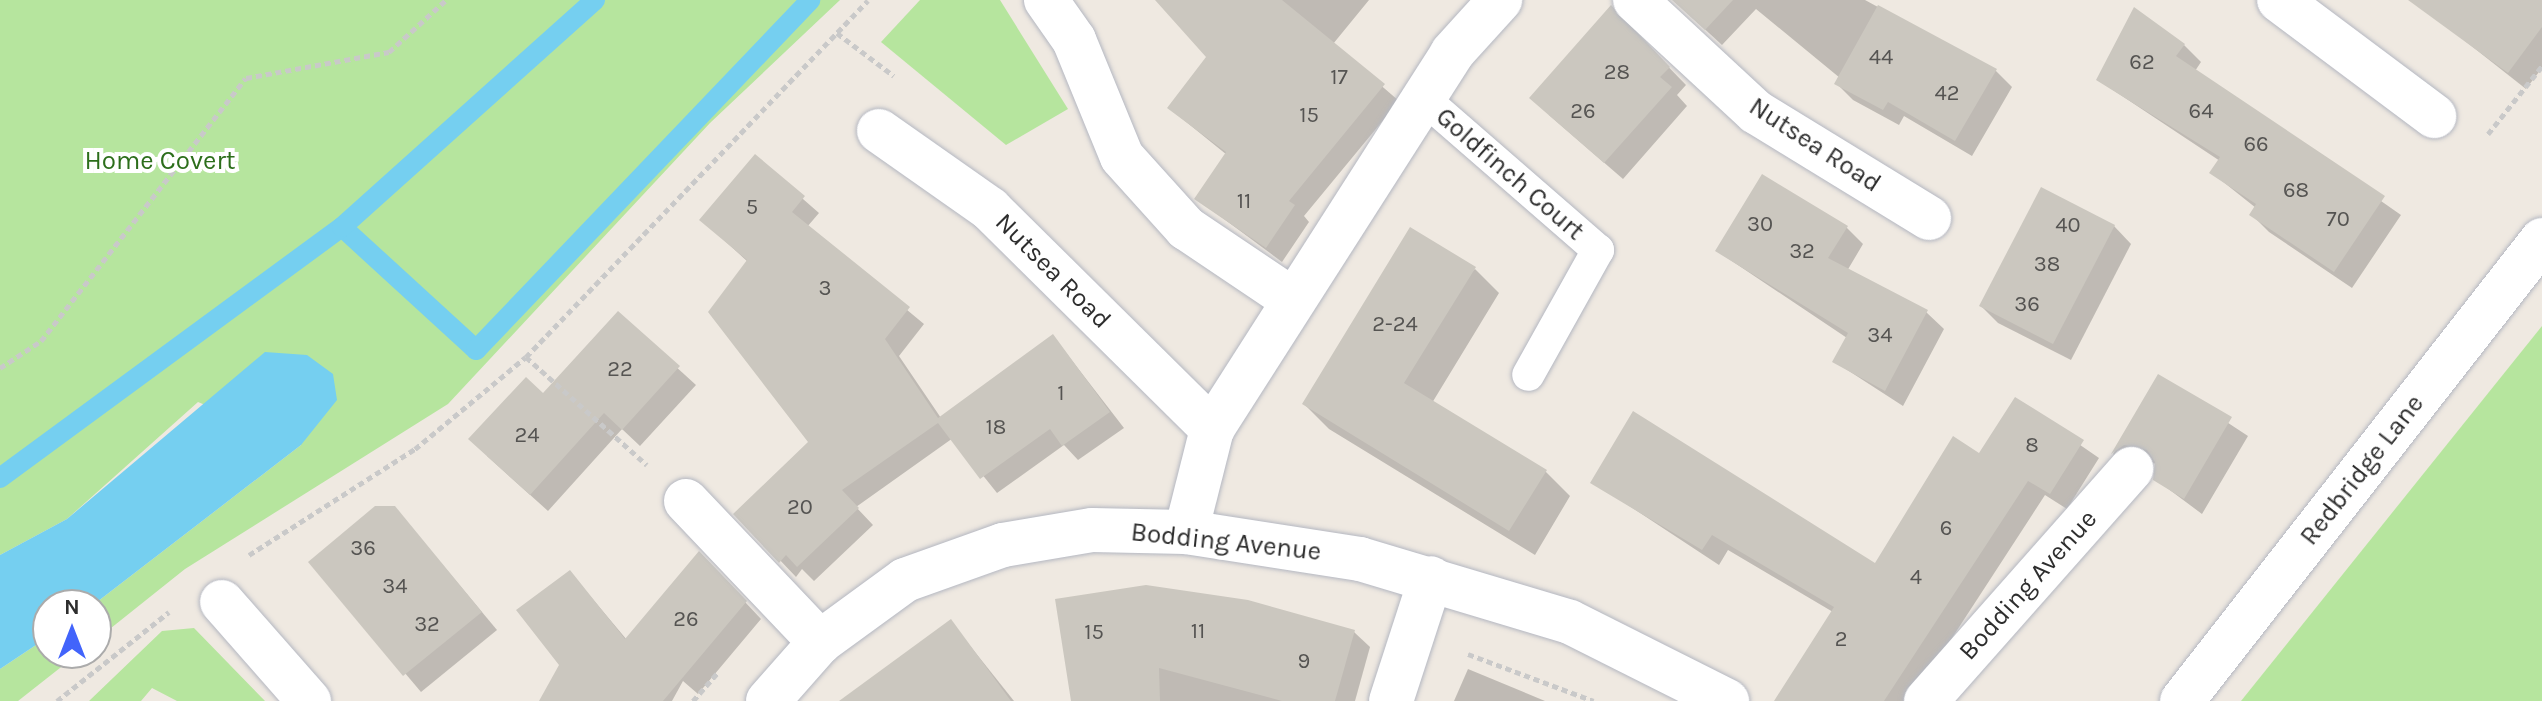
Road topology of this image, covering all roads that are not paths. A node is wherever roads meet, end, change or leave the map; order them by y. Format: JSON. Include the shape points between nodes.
{"nodes":[{"id":1,"x":1046,"y":0,"type":"edge"},
{"id":2,"x":1500,"y":0,"type":"edge"},
{"id":3,"x":1635,"y":0,"type":"edge"},
{"id":4,"x":2279,"y":0,"type":"edge"},
{"id":5,"x":1423,"y":98,"type":"junction"},
{"id":6,"x":2434,"y":116,"type":"dead end"},
{"id":7,"x":879,"y":131,"type":"dead end"},
{"id":8,"x":1929,"y":218,"type":"dead end"},
{"id":9,"x":2542,"y":240,"type":"edge"},
{"id":10,"x":1293,"y":300,"type":"junction"},
{"id":11,"x":1528,"y":375,"type":"dead end"},
{"id":12,"x":1212,"y":429,"type":"junction"},
{"id":13,"x":2131,"y":469,"type":"dead end"},
{"id":14,"x":686,"y":501,"type":"road end"},
{"id":15,"x":1186,"y":532,"type":"junction"},
{"id":16,"x":1431,"y":578,"type":"junction"},
{"id":17,"x":228,"y":583,"type":"road end"},
{"id":18,"x":820,"y":642,"type":"junction"},
{"id":19,"x":309,"y":701,"type":"edge"},
{"id":20,"x":768,"y":701,"type":"edge"},
{"id":21,"x":1391,"y":701,"type":"edge"},
{"id":22,"x":1727,"y":701,"type":"edge"},
{"id":23,"x":1926,"y":701,"type":"edge"},
{"id":24,"x":2182,"y":701,"type":"edge"}],
"edges":[{"from":1,"to":10,"type":"street","via":[[1074,40],[1122,157],[1186,228]]},
{"from":2,"to":5,"type":"street"},
{"from":3,"to":8,"type":"street","name":"Nutsea Road","via":[[1756,112]]},
{"from":4,"to":6,"type":"street"},
{"from":5,"to":10,"type":"street"},
{"from":5,"to":11,"type":"lane","name":"Goldfinch Court","via":[[1598,250]]},
{"from":7,"to":12,"type":"street","name":"Nutsea Road","via":[[990,209]]},
{"from":9,"to":24,"type":"street","name":"Redbridge Lane"},
{"from":10,"to":12,"type":"street"},
{"from":12,"to":15,"type":"street"},
{"from":13,"to":23,"type":"street","name":"Bodding Avenue"},
{"from":14,"to":18,"type":"street"},
{"from":15,"to":16,"type":"street","name":"Bodding Avenue","via":[[1282,543]]},
{"from":15,"to":18,"type":"street","name":"Bodding Avenue","via":[[1092,530],[1003,545],[905,580]]},
{"from":16,"to":21,"type":"street"},
{"from":16,"to":22,"type":"street","name":"Bodding Avenue","via":[[1570,622]]},
{"from":17,"to":19,"type":"street"},
{"from":18,"to":20,"type":"street","name":"Bodding Avenue"}]}
